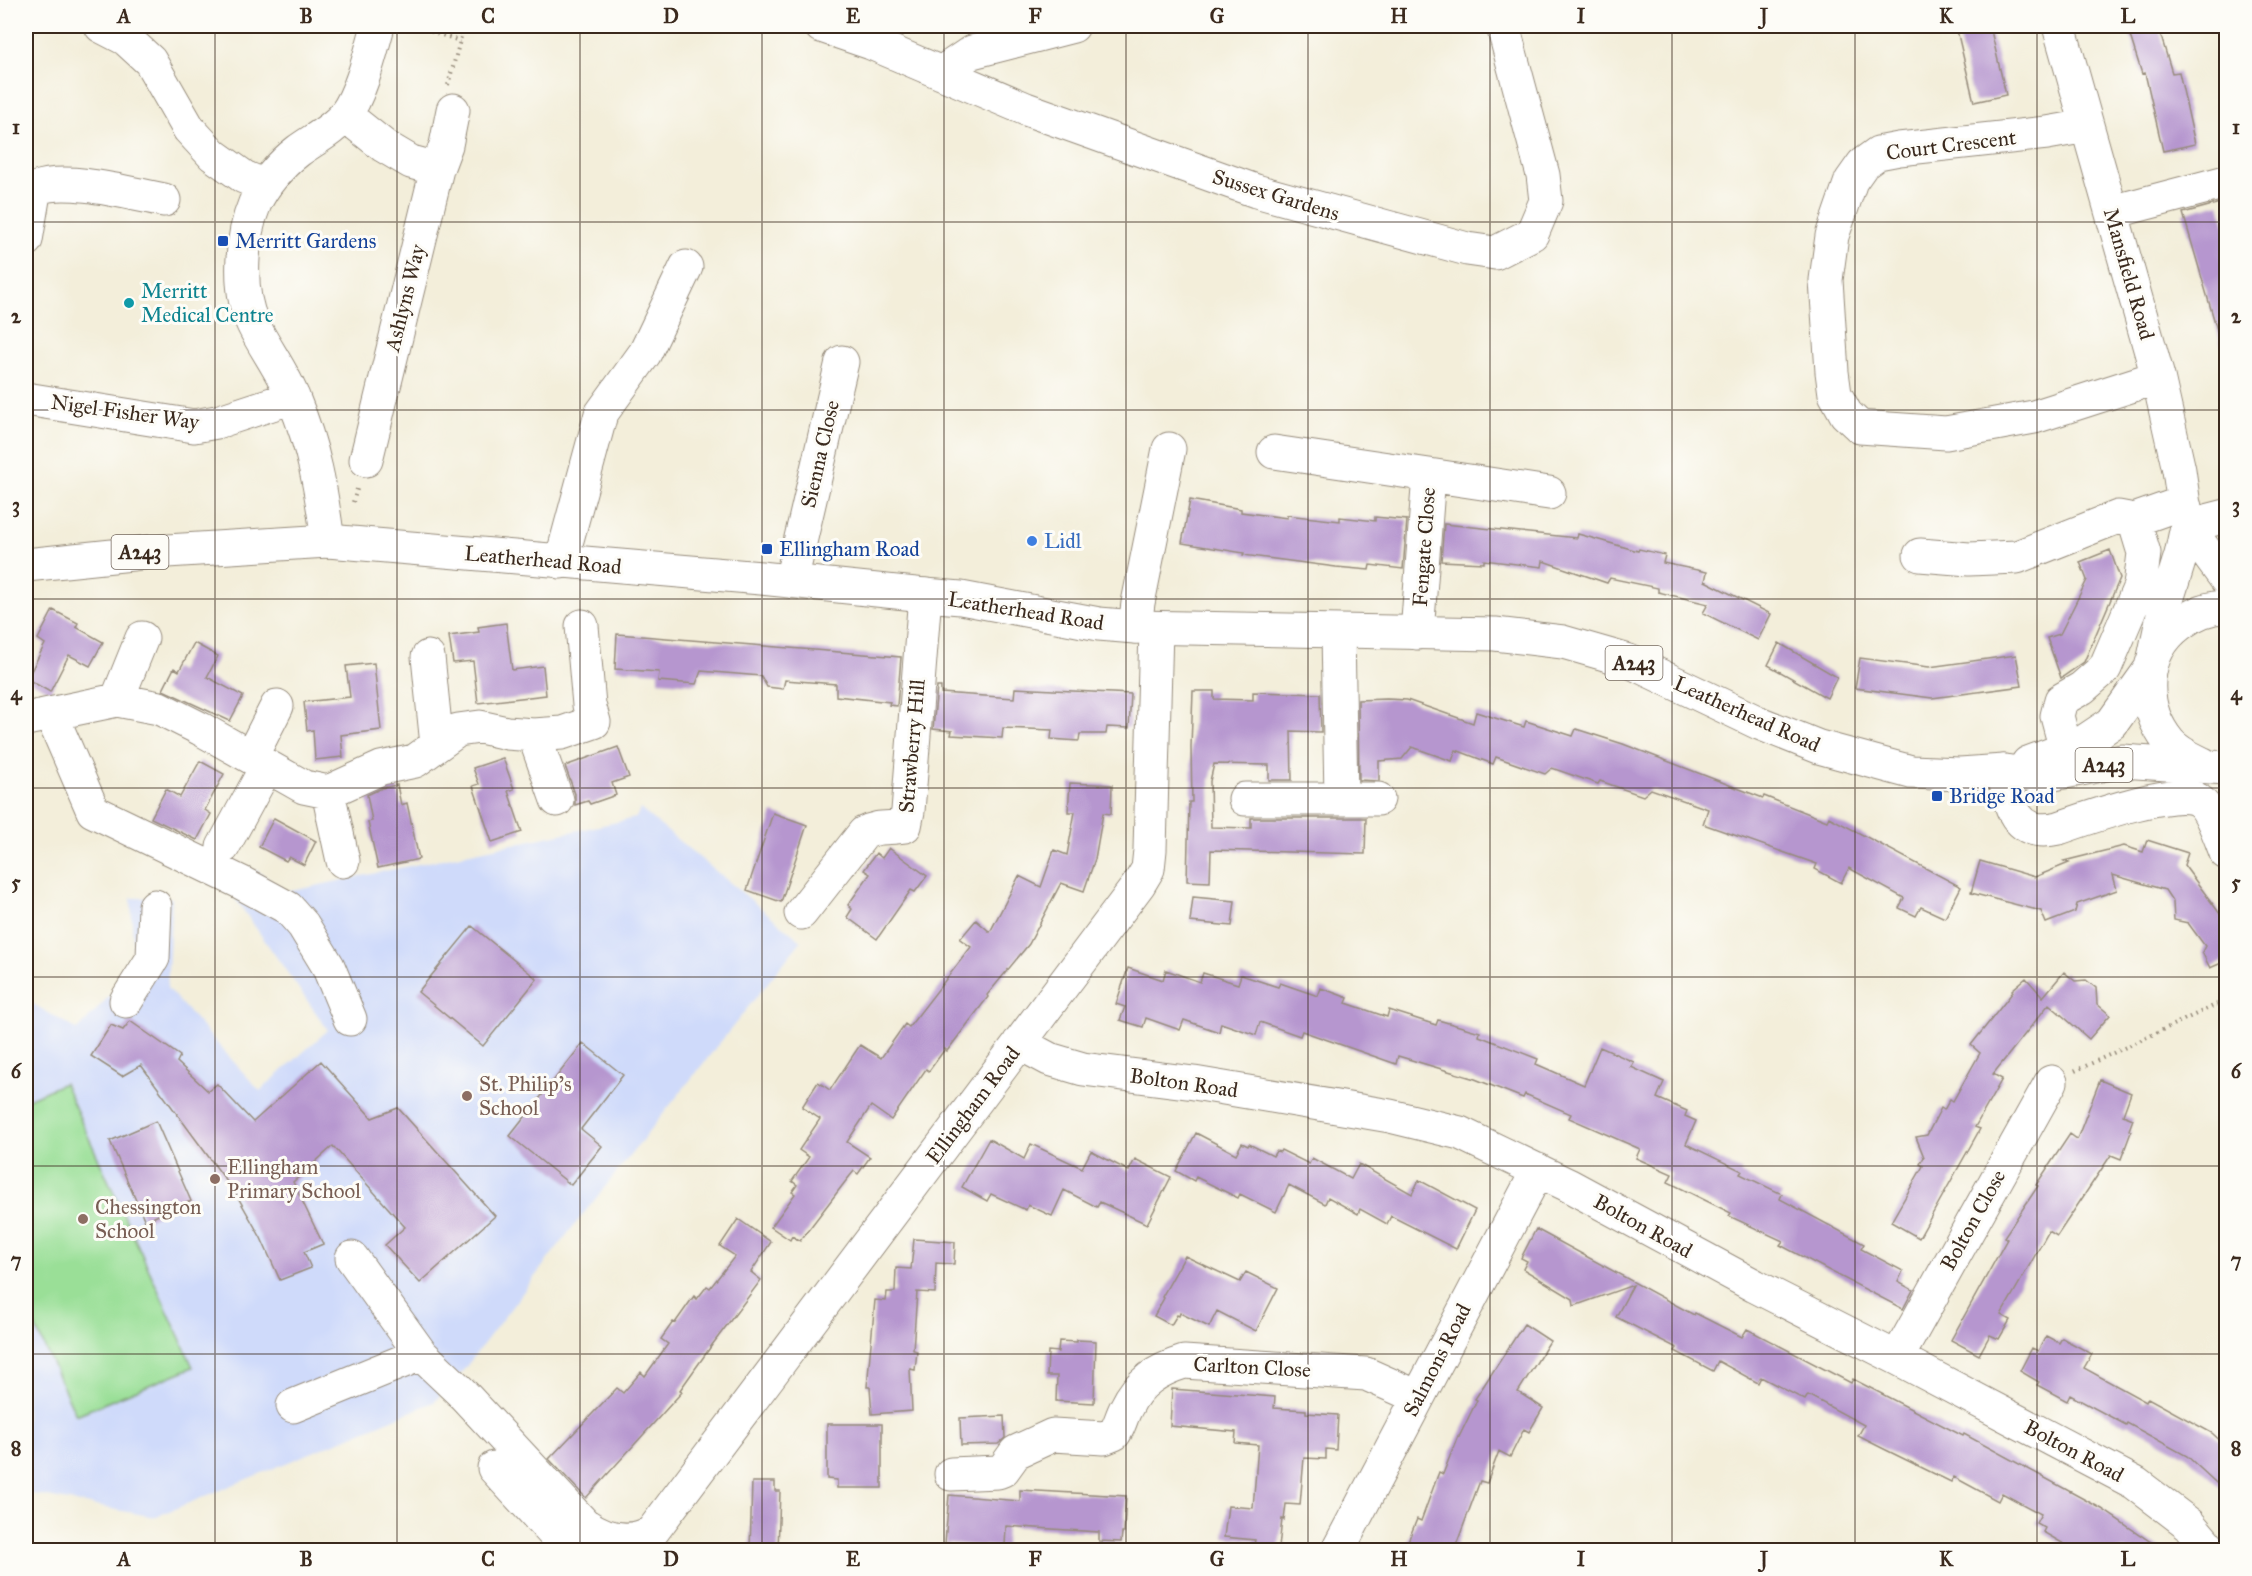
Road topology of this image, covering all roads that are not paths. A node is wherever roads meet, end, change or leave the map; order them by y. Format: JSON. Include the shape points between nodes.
{"nodes":[{"id":1,"x":101,"y":26,"type":"edge"},
{"id":2,"x":378,"y":26,"type":"edge"},
{"id":3,"x":820,"y":26,"type":"edge"},
{"id":4,"x":1073,"y":26,"type":"edge"},
{"id":5,"x":1503,"y":26,"type":"edge"},
{"id":6,"x":2059,"y":26,"type":"edge"},
{"id":7,"x":941,"y":73,"type":"junction"},
{"id":8,"x":453,"y":110,"type":"road end"},
{"id":9,"x":345,"y":115,"type":"junction"},
{"id":10,"x":2087,"y":126,"type":"junction"},
{"id":11,"x":450,"y":155,"type":"junction"},
{"id":12,"x":2226,"y":182,"type":"edge"},
{"id":13,"x":266,"y":186,"type":"junction"},
{"id":14,"x":164,"y":200,"type":"dead end"},
{"id":15,"x":2112,"y":212,"type":"junction"},
{"id":16,"x":26,"y":240,"type":"edge"},
{"id":17,"x":686,"y":267,"type":"dead end"},
{"id":18,"x":842,"y":363,"type":"dead end"},
{"id":19,"x":2158,"y":377,"type":"junction"},
{"id":20,"x":293,"y":397,"type":"junction"},
{"id":21,"x":26,"y":399,"type":"edge"},
{"id":22,"x":1170,"y":448,"type":"dead end"},
{"id":23,"x":1274,"y":452,"type":"dead end"},
{"id":24,"x":366,"y":460,"type":"road end"},
{"id":25,"x":1429,"y":475,"type":"junction"},
{"id":26,"x":1549,"y":494,"type":"dead end"},
{"id":27,"x":2186,"y":516,"type":"junction"},
{"id":28,"x":2226,"y":516,"type":"edge"},
{"id":29,"x":2134,"y":520,"type":"junction"},
{"id":30,"x":328,"y":541,"type":"junction"},
{"id":31,"x":1920,"y":555,"type":"dead end"},
{"id":32,"x":561,"y":562,"type":"junction"},
{"id":33,"x":26,"y":565,"type":"edge"},
{"id":34,"x":2226,"y":579,"type":"edge"},
{"id":35,"x":791,"y":581,"type":"junction"},
{"id":36,"x":925,"y":595,"type":"junction"},
{"id":37,"x":2226,"y":607,"type":"edge"},
{"id":38,"x":582,"y":626,"type":"dead end"},
{"id":39,"x":1146,"y":628,"type":"junction"},
{"id":40,"x":1338,"y":632,"type":"junction"},
{"id":41,"x":1417,"y":633,"type":"junction"},
{"id":42,"x":142,"y":638,"type":"dead end"},
{"id":43,"x":428,"y":657,"type":"dead end"},
{"id":44,"x":2152,"y":662,"type":"junction"},
{"id":45,"x":117,"y":700,"type":"junction"},
{"id":46,"x":277,"y":706,"type":"dead end"},
{"id":47,"x":38,"y":717,"type":"edge"},
{"id":48,"x":534,"y":735,"type":"junction"},
{"id":49,"x":437,"y":745,"type":"junction"},
{"id":50,"x":2066,"y":750,"type":"junction"},
{"id":51,"x":259,"y":762,"type":"junction"},
{"id":52,"x":2004,"y":771,"type":"junction"},
{"id":53,"x":2217,"y":771,"type":"edge"},
{"id":54,"x":328,"y":792,"type":"junction"},
{"id":55,"x":1341,"y":799,"type":"junction"},
{"id":56,"x":1378,"y":799,"type":"dead end"},
{"id":57,"x":558,"y":800,"type":"dead end"},
{"id":58,"x":1245,"y":800,"type":"dead end"},
{"id":59,"x":223,"y":847,"type":"dead end"},
{"id":60,"x":2226,"y":853,"type":"edge"},
{"id":61,"x":342,"y":861,"type":"dead end"},
{"id":62,"x":186,"y":880,"type":"dead end"},
{"id":63,"x":240,"y":882,"type":"junction"},
{"id":64,"x":155,"y":906,"type":"dead end"},
{"id":65,"x":801,"y":913,"type":"dead end"},
{"id":66,"x":126,"y":1001,"type":"dead end"},
{"id":67,"x":350,"y":1019,"type":"dead end"},
{"id":68,"x":1019,"y":1043,"type":"junction"},
{"id":69,"x":2051,"y":1082,"type":"road end"},
{"id":70,"x":1538,"y":1170,"type":"junction"},
{"id":71,"x":352,"y":1257,"type":"dead end"},
{"id":72,"x":421,"y":1354,"type":"junction"},
{"id":73,"x":1897,"y":1358,"type":"junction"},
{"id":74,"x":1418,"y":1397,"type":"junction"},
{"id":75,"x":293,"y":1406,"type":"dead end"},
{"id":76,"x":494,"y":1468,"type":"dead end"},
{"id":77,"x":951,"y":1474,"type":"dead end"},
{"id":78,"x":633,"y":1540,"type":"edge"},
{"id":79,"x":572,"y":1551,"type":"edge"},
{"id":80,"x":1338,"y":1551,"type":"edge"},
{"id":81,"x":2211,"y":1551,"type":"edge"}],
"edges":[{"from":1,"to":13,"type":"main road","via":[[126,39],[150,61],[189,129],[213,155],[244,177]]},
{"from":2,"to":9,"type":"main road","via":[[365,70]]},
{"from":3,"to":7,"type":"main road","name":"Sussex Gardens"},
{"from":4,"to":7,"type":"main road","via":[[972,52]]},
{"from":5,"to":7,"type":"main road","name":"Sussex Gardens","via":[[1543,175],[1546,201],[1532,234],[1495,253],[1467,249],[1256,191],[1026,110]]},
{"from":6,"to":10,"type":"main road","name":"Mansfield Road"},
{"from":8,"to":11,"type":"main road","name":"Ashlyns Way"},
{"from":9,"to":11,"type":"main road","via":[[411,162]]},
{"from":9,"to":13,"type":"main road","via":[[297,152]]},
{"from":10,"to":15,"type":"main road","name":"Mansfield Road"},
{"from":10,"to":19,"type":"main road","name":"Court Crescent","via":[[1899,148],[1878,153],[1863,164],[1851,181],[1832,236],[1826,280],[1835,394],[1846,414],[1860,427],[1946,433],[2034,417]]},
{"from":11,"to":24,"type":"main road","name":"Ashlyns Way","via":[[366,425]]},
{"from":12,"to":15,"type":"main road"},
{"from":13,"to":20,"type":"main road","via":[[255,204],[242,254],[245,292],[252,322]]},
{"from":14,"to":16,"type":"main road","via":[[46,184],[34,193]]},
{"from":15,"to":19,"type":"main road","name":"Mansfield Road"},
{"from":17,"to":32,"type":"main road","via":[[645,353],[601,414]]},
{"from":18,"to":35,"type":"main road","name":"Sienna Close"},
{"from":19,"to":27,"type":"main road","name":"Mansfield Road"},
{"from":20,"to":21,"type":"main road","name":"Nigel Fisher Way","via":[[194,426]]},
{"from":20,"to":30,"type":"main road","via":[[319,477]]},
{"from":22,"to":39,"type":"main road","name":"Ellingham Road","via":[[1138,603]]},
{"from":23,"to":25,"type":"main road","name":"Fengate Close"},
{"from":25,"to":26,"type":"main road"},
{"from":25,"to":41,"type":"main road","name":"Fengate Close"},
{"from":27,"to":28,"type":"main road"},
{"from":27,"to":29,"type":"main road","via":[[2168,508]]},
{"from":27,"to":34,"type":"main road","name":"Mansfield Road"},
{"from":27,"to":44,"type":"main road","name":"Mansfield Road","via":[[2181,555]]},
{"from":29,"to":31,"type":"main road","via":[[2118,517],[2017,557]]},
{"from":29,"to":50,"type":"main road","via":[[2144,553],[2140,586],[2105,668],[2061,700],[2057,716]]},
{"from":30,"to":32,"type":"main road","name":"Leatherhead Road","number":"A243"},
{"from":30,"to":33,"type":"main road","name":"Leatherhead Road","number":"A243","via":[[139,552]]},
{"from":32,"to":35,"type":"main road","name":"Leatherhead Road","number":"A243"},
{"from":35,"to":36,"type":"main road","name":"Leatherhead Road","number":"A243"},
{"from":36,"to":39,"type":"main road","name":"Leatherhead Road","number":"A243"},
{"from":36,"to":65,"type":"main road","name":"Strawberry Hill","via":[[905,826],[877,826],[864,833]]},
{"from":37,"to":44,"type":"main road","number":"A243","via":[[2192,615],[2170,631]]},
{"from":38,"to":48,"type":"main road","via":[[594,722],[562,733]]},
{"from":39,"to":40,"type":"main road","name":"Leatherhead Road","number":"A243"},
{"from":39,"to":68,"type":"main road","name":"Ellingham Road","via":[[1148,869]]},
{"from":40,"to":41,"type":"main road","name":"Leatherhead Road","number":"A243"},
{"from":40,"to":55,"type":"main road"},
{"from":41,"to":52,"type":"main road","name":"Leatherhead Road","number":"A243","via":[[1495,634],[1563,642],[1629,661],[1759,723],[1860,759],[1911,772]]},
{"from":42,"to":45,"type":"main road"},
{"from":43,"to":49,"type":"main road"},
{"from":44,"to":50,"type":"main road","number":"A243","via":[[2112,723]]},
{"from":44,"to":53,"type":"main road","number":"A243","via":[[2148,695],[2153,718],[2183,755]]},
{"from":45,"to":47,"type":"main road"},
{"from":45,"to":51,"type":"main road","via":[[159,708]]},
{"from":46,"to":51,"type":"main road"},
{"from":47,"to":63,"type":"main road","via":[[93,811]]},
{"from":48,"to":49,"type":"main road","via":[[480,727],[458,730]]},
{"from":48,"to":57,"type":"main road"},
{"from":49,"to":54,"type":"main road","via":[[415,761],[381,768]]},
{"from":50,"to":52,"type":"main road","number":"A243"},
{"from":51,"to":54,"type":"main road","via":[[304,788]]},
{"from":51,"to":59,"type":"main road"},
{"from":52,"to":53,"type":"main road","number":"A243","via":[[2043,776],[2122,761]]},
{"from":52,"to":60,"type":"main road","via":[[2011,809],[2022,824],[2035,830],[2049,831],[2163,797],[2184,795],[2199,800]]},
{"from":54,"to":61,"type":"main road"},
{"from":55,"to":56,"type":"main road"},
{"from":55,"to":58,"type":"main road"},
{"from":62,"to":63,"type":"main road","via":[[199,874]]},
{"from":63,"to":67,"type":"main road","via":[[288,908],[303,925],[328,966]]},
{"from":64,"to":66,"type":"main road","via":[[153,958]]},
{"from":68,"to":70,"type":"main road","name":"Bolton Road","via":[[1048,1059],[1083,1069],[1390,1116],[1460,1133]]},
{"from":68,"to":78,"type":"main road","name":"Ellingham Road"},
{"from":69,"to":73,"type":"main road","name":"Bolton Close"},
{"from":70,"to":73,"type":"main road","name":"Bolton Road"},
{"from":70,"to":74,"type":"main road","name":"Salmons Road"},
{"from":71,"to":72,"type":"main road"},
{"from":72,"to":75,"type":"main road"},
{"from":72,"to":78,"type":"main road","via":[[573,1514],[594,1531]]},
{"from":73,"to":81,"type":"main road","name":"Bolton Road","via":[[2135,1483],[2189,1524]]},
{"from":74,"to":77,"type":"main road","name":"Carlton Close","via":[[1366,1374],[1184,1362],[1164,1368],[1133,1393],[1114,1434],[1104,1438],[1053,1435],[1016,1452],[998,1472]]},
{"from":74,"to":80,"type":"main road","name":"Salmons Road"},
{"from":76,"to":79,"type":"main road"}]}
